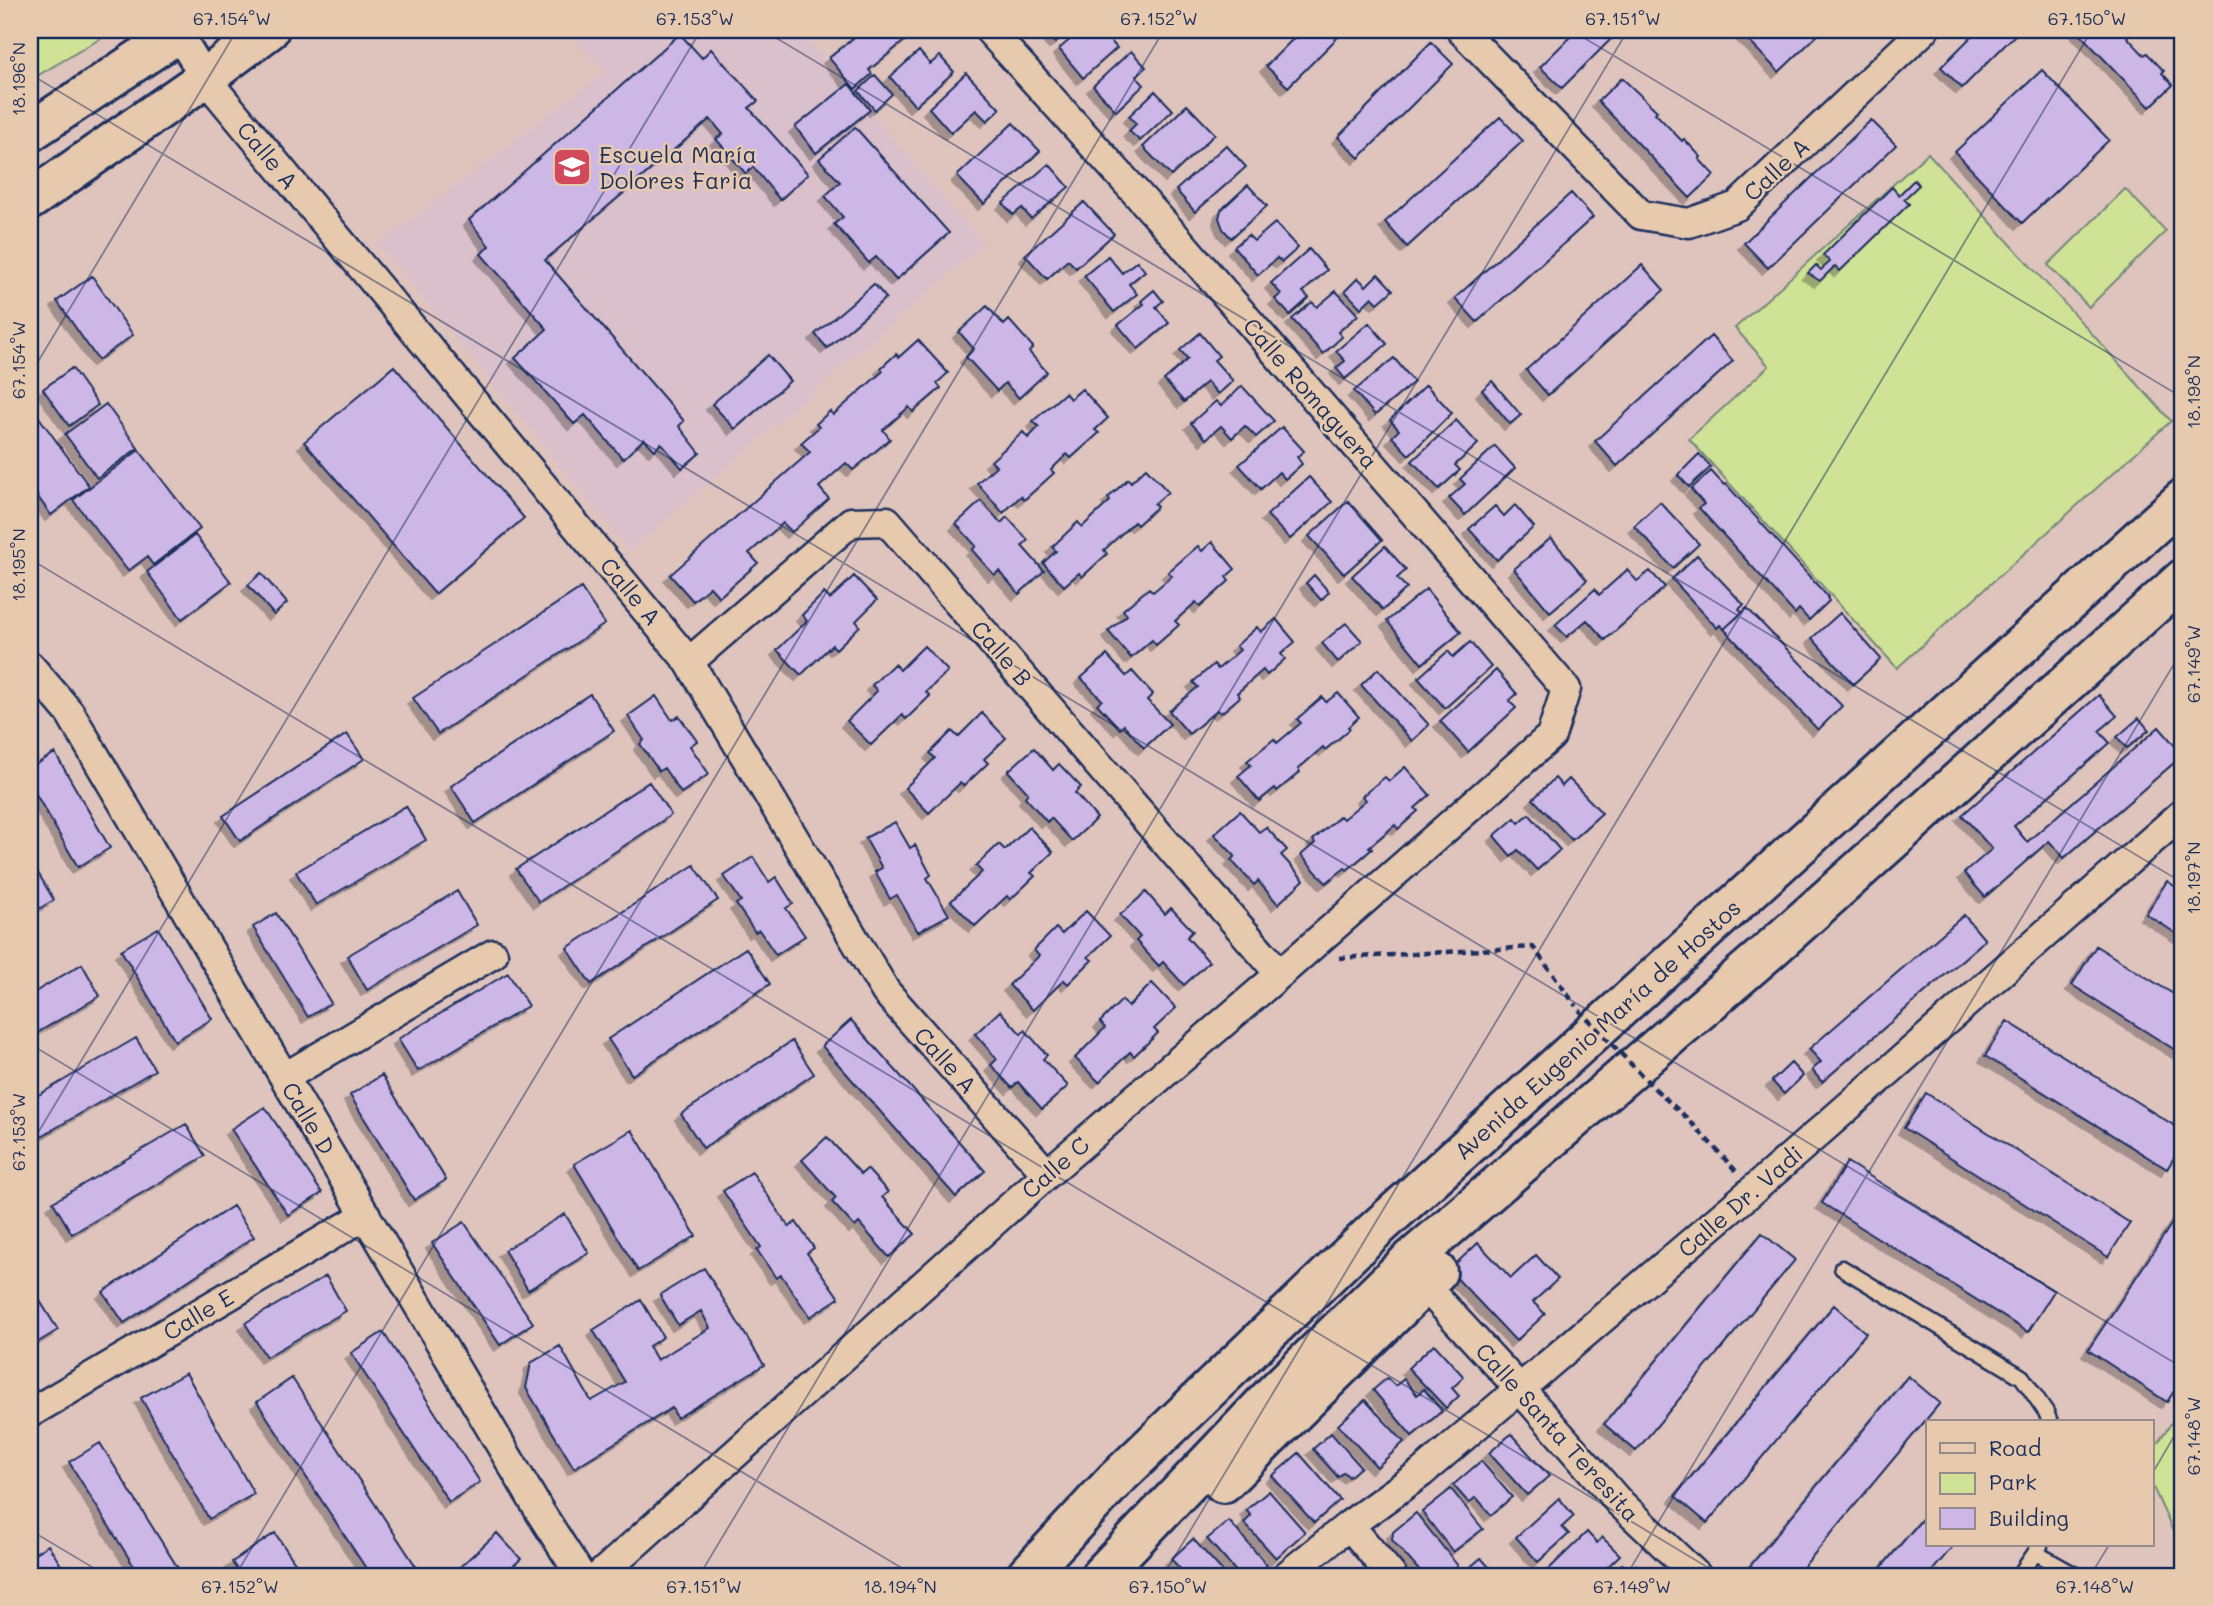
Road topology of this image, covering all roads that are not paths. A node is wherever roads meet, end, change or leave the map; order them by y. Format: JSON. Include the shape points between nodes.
{"nodes":[{"id":1,"x":270,"y":30,"type":"edge"},
{"id":2,"x":989,"y":30,"type":"edge"},
{"id":3,"x":1461,"y":30,"type":"edge"},
{"id":4,"x":1924,"y":30,"type":"edge"},
{"id":5,"x":181,"y":31,"type":"edge"},
{"id":6,"x":205,"y":78,"type":"junction"},
{"id":7,"x":30,"y":132,"type":"edge"},
{"id":8,"x":30,"y":200,"type":"edge"},
{"id":9,"x":2183,"y":499,"type":"edge"},
{"id":10,"x":2183,"y":579,"type":"edge"},
{"id":11,"x":689,"y":662,"type":"junction"},
{"id":12,"x":30,"y":666,"type":"edge"},
{"id":13,"x":1517,"y":766,"type":"joint"},
{"id":14,"x":2183,"y":813,"type":"edge"},
{"id":15,"x":493,"y":954,"type":"dead end"},
{"id":16,"x":1288,"y":967,"type":"junction"},
{"id":17,"x":285,"y":1077,"type":"junction"},
{"id":18,"x":1616,"y":1083,"type":"junction"},
{"id":19,"x":1046,"y":1174,"type":"junction"},
{"id":20,"x":366,"y":1215,"type":"junction"},
{"id":21,"x":1842,"y":1268,"type":"dead end"},
{"id":22,"x":1423,"y":1284,"type":"junction"},
{"id":23,"x":1520,"y":1389,"type":"junction"},
{"id":24,"x":30,"y":1413,"type":"edge"},
{"id":25,"x":2049,"y":1420,"type":"edge"},
{"id":26,"x":1349,"y":1525,"type":"junction"},
{"id":27,"x":2038,"y":1549,"type":"edge"},
{"id":28,"x":581,"y":1576,"type":"edge"},
{"id":29,"x":599,"y":1576,"type":"edge"},
{"id":30,"x":1026,"y":1576,"type":"edge"},
{"id":31,"x":1100,"y":1576,"type":"edge"},
{"id":32,"x":1121,"y":1576,"type":"edge"},
{"id":33,"x":1286,"y":1576,"type":"edge"},
{"id":34,"x":1392,"y":1576,"type":"edge"},
{"id":35,"x":1697,"y":1576,"type":"edge"},
{"id":36,"x":2019,"y":1576,"type":"edge"},
{"id":37,"x":2077,"y":1576,"type":"edge"}],
"edges":[{"from":1,"to":6,"type":"main road"},
{"from":2,"to":13,"type":"street","name":"Calle Romaguera","via":[[1177,238],[1566,689],[1551,736]]},
{"from":3,"to":4,"type":"street","name":"Calle A","via":[[1641,215],[1689,223],[1737,206]]},
{"from":5,"to":6,"type":"street","name":"Calle A"},
{"from":5,"to":7,"type":"main road"},
{"from":6,"to":8,"type":"main road"},
{"from":6,"to":11,"type":"street","name":"Calle A"},
{"from":9,"to":30,"type":"main road","name":"Avenida Eugenio María de Hostos","via":[[1374,1231],[1116,1479]]},
{"from":10,"to":18,"type":"main road"},
{"from":11,"to":16,"type":"street","name":"Calle B","via":[[851,522],[887,521]]},
{"from":11,"to":19,"type":"street","name":"Calle A","via":[[886,992]]},
{"from":12,"to":17,"type":"street","name":"Calle D","via":[[70,713]]},
{"from":13,"to":16,"type":"street","name":"Calle C"},
{"from":14,"to":23,"type":"street","name":"Calle Dr. Vadi"},
{"from":15,"to":17,"type":"street"},
{"from":16,"to":19,"type":"street","name":"Calle C"},
{"from":17,"to":20,"type":"street","name":"Calle D"},
{"from":18,"to":22,"type":"main road","via":[[1515,1202]]},
{"from":18,"to":31,"type":"main road","via":[[1406,1264],[1276,1391]]},
{"from":19,"to":29,"type":"street","name":"Calle C"},
{"from":20,"to":24,"type":"street","name":"Calle E"},
{"from":20,"to":28,"type":"street","name":"Calle D"},
{"from":21,"to":25,"type":"lane","via":[[2022,1377]]},
{"from":22,"to":23,"type":"street","name":"Calle Santa Teresita"},
{"from":22,"to":32,"type":"main road","via":[[1156,1550]]},
{"from":23,"to":26,"type":"street","name":"Calle Dr. Vadi","via":[[1422,1473]]},
{"from":23,"to":35,"type":"street","name":"Calle Santa Teresita","via":[[1618,1501]]},
{"from":26,"to":33,"type":"street","name":"Calle Dr. Vadi"},
{"from":26,"to":34,"type":"street"},
{"from":27,"to":36,"type":"lane"},
{"from":27,"to":37,"type":"lane"}]}
